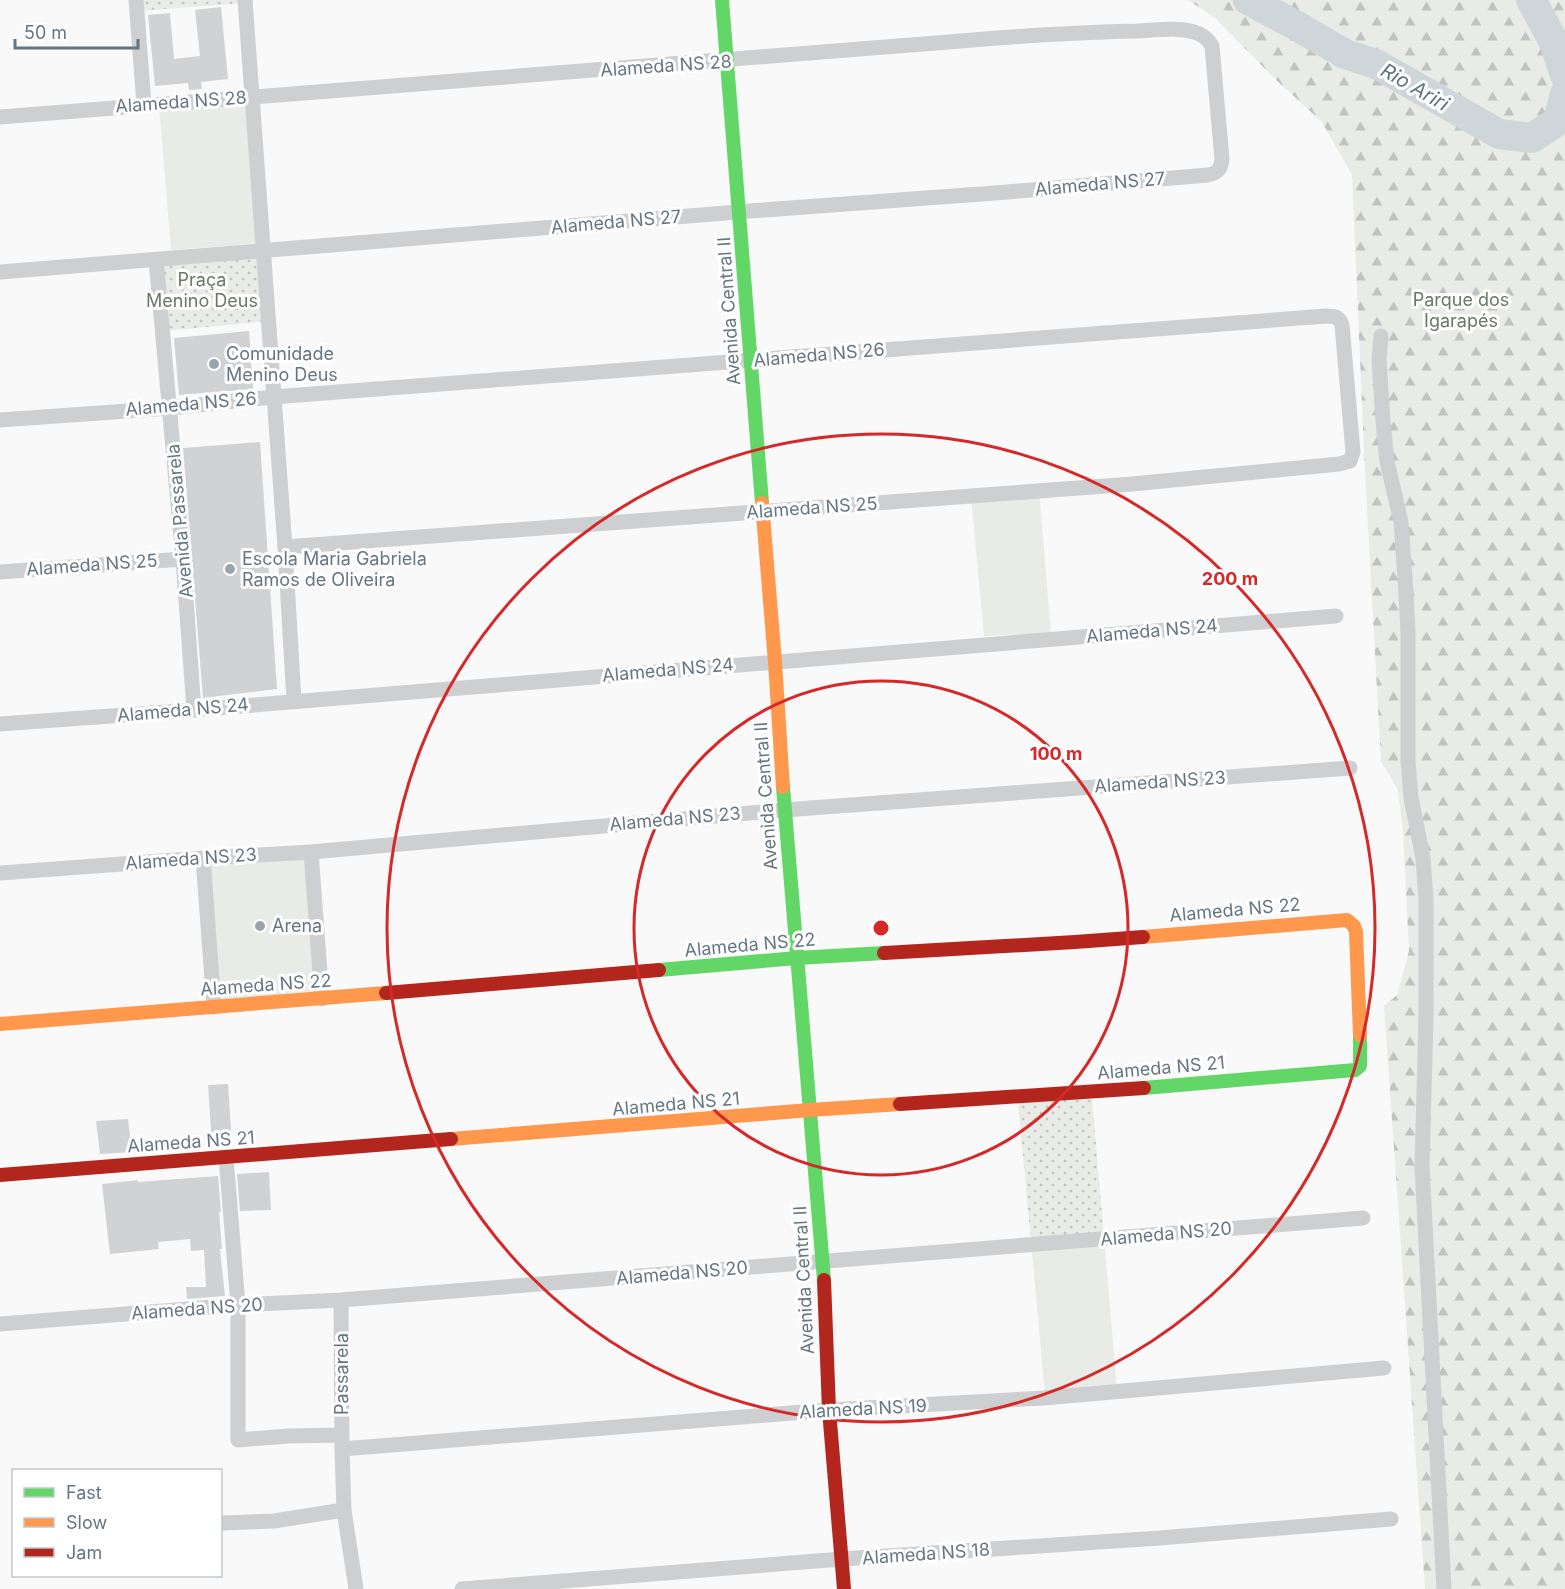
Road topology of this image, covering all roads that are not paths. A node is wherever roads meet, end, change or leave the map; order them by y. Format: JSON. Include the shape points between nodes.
{"nodes":[{"id":1,"x":136,"y":0,"type":"edge"},
{"id":2,"x":245,"y":0,"type":"edge"},
{"id":3,"x":722,"y":0,"type":"edge"},
{"id":4,"x":727,"y":61,"type":"junction"},
{"id":5,"x":251,"y":97,"type":"junction"},
{"id":6,"x":144,"y":105,"type":"junction"},
{"id":7,"x":0,"y":117,"type":"edge"},
{"id":8,"x":1222,"y":159,"type":"joint"},
{"id":9,"x":739,"y":212,"type":"junction"},
{"id":10,"x":263,"y":252,"type":"junction"},
{"id":11,"x":156,"y":260,"type":"junction"},
{"id":12,"x":0,"y":272,"type":"edge"},
{"id":13,"x":1381,"y":336,"type":"dead end"},
{"id":14,"x":751,"y":361,"type":"junction"},
{"id":15,"x":273,"y":397,"type":"junction"},
{"id":16,"x":170,"y":408,"type":"junction"},
{"id":17,"x":0,"y":420,"type":"edge"},
{"id":18,"x":1339,"y":464,"type":"joint"},
{"id":19,"x":763,"y":512,"type":"junction"},
{"id":20,"x":285,"y":547,"type":"junction"},
{"id":21,"x":183,"y":559,"type":"junction"},
{"id":22,"x":0,"y":572,"type":"edge"},
{"id":23,"x":1336,"y":616,"type":"dead end"},
{"id":24,"x":775,"y":662,"type":"junction"},
{"id":25,"x":294,"y":701,"type":"junction"},
{"id":26,"x":194,"y":710,"type":"junction"},
{"id":27,"x":0,"y":724,"type":"edge"},
{"id":28,"x":1350,"y":768,"type":"dead end"},
{"id":29,"x":784,"y":810,"type":"junction"},
{"id":30,"x":311,"y":852,"type":"junction"},
{"id":31,"x":203,"y":858,"type":"junction"},
{"id":32,"x":0,"y":873,"type":"edge"},
{"id":33,"x":797,"y":958,"type":"junction"},
{"id":34,"x":322,"y":999,"type":"junction"},
{"id":35,"x":214,"y":1007,"type":"junction"},
{"id":36,"x":0,"y":1024,"type":"edge"},
{"id":37,"x":1355,"y":1070,"type":"joint"},
{"id":38,"x":810,"y":1110,"type":"junction"},
{"id":39,"x":226,"y":1157,"type":"junction"},
{"id":40,"x":0,"y":1175,"type":"edge"},
{"id":41,"x":1363,"y":1218,"type":"dead end"},
{"id":42,"x":823,"y":1262,"type":"junction"},
{"id":43,"x":341,"y":1300,"type":"junction"},
{"id":44,"x":238,"y":1305,"type":"junction"},
{"id":45,"x":0,"y":1324,"type":"edge"},
{"id":46,"x":1384,"y":1368,"type":"dead end"},
{"id":47,"x":830,"y":1410,"type":"junction"},
{"id":48,"x":342,"y":1442,"type":"junction"},
{"id":49,"x":344,"y":1510,"type":"junction"},
{"id":50,"x":1391,"y":1519,"type":"dead end"},
{"id":51,"x":222,"y":1523,"type":"edge"},
{"id":52,"x":842,"y":1559,"type":"junction"},
{"id":53,"x":356,"y":1589,"type":"edge"},
{"id":54,"x":462,"y":1589,"type":"edge"},
{"id":55,"x":844,"y":1589,"type":"edge"},
{"id":56,"x":1444,"y":1589,"type":"edge"}],
"edges":[{"from":1,"to":6,"type":"street"},
{"from":2,"to":5,"type":"street"},
{"from":3,"to":4,"type":"street","name":"Avenida Central II"},
{"from":4,"to":5,"type":"street","name":"Alameda NS 28"},
{"from":4,"to":8,"type":"street","name":"Alameda NS 28","via":[[1032,35],[1191,31],[1212,46]]},
{"from":4,"to":9,"type":"street","name":"Avenida Central II"},
{"from":5,"to":6,"type":"street","name":"Alameda NS 28"},
{"from":5,"to":10,"type":"street"},
{"from":6,"to":7,"type":"street","name":"Alameda NS 28"},
{"from":8,"to":9,"type":"street","name":"Alameda NS 27","via":[[1218,172],[1208,175]]},
{"from":9,"to":10,"type":"street","name":"Alameda NS 27"},
{"from":9,"to":14,"type":"street","name":"Avenida Central II"},
{"from":10,"to":11,"type":"street","name":"Alameda NS 27"},
{"from":10,"to":15,"type":"street"},
{"from":11,"to":12,"type":"street","name":"Alameda NS 27"},
{"from":11,"to":16,"type":"street","name":"Avenida Passarela"},
{"from":13,"to":56,"type":"street","via":[[1378,360],[1383,421],[1387,461],[1401,522],[1406,592],[1409,780],[1426,900],[1422,1166]]},
{"from":14,"to":15,"type":"street","name":"Alameda NS 26"},
{"from":14,"to":18,"type":"street","name":"Alameda NS 26","via":[[1335,316],[1342,325],[1353,452],[1350,461]]},
{"from":14,"to":19,"type":"street","name":"Avenida Central II"},
{"from":15,"to":16,"type":"street","name":"Alameda NS 26"},
{"from":15,"to":20,"type":"street"},
{"from":16,"to":17,"type":"street","name":"Alameda NS 26"},
{"from":16,"to":21,"type":"street","name":"Avenida Passarela"},
{"from":18,"to":19,"type":"street","name":"Alameda NS 25"},
{"from":19,"to":20,"type":"street","name":"Alameda NS 25"},
{"from":19,"to":24,"type":"street","name":"Avenida Central II"},
{"from":20,"to":25,"type":"street"},
{"from":21,"to":22,"type":"street","name":"Alameda NS 25"},
{"from":21,"to":26,"type":"street","name":"Avenida Passarela"},
{"from":23,"to":24,"type":"street","name":"Alameda NS 24"},
{"from":24,"to":25,"type":"street","name":"Alameda NS 24"},
{"from":24,"to":29,"type":"street","name":"Avenida Central II"},
{"from":25,"to":26,"type":"street","name":"Alameda NS 24"},
{"from":26,"to":27,"type":"street","name":"Alameda NS 24"},
{"from":28,"to":29,"type":"street","name":"Alameda NS 23"},
{"from":29,"to":30,"type":"street","name":"Alameda NS 23"},
{"from":29,"to":33,"type":"street","name":"Avenida Central II"},
{"from":30,"to":31,"type":"street","name":"Alameda NS 23"},
{"from":30,"to":34,"type":"street"},
{"from":31,"to":32,"type":"street","name":"Alameda NS 23"},
{"from":31,"to":35,"type":"street"},
{"from":33,"to":34,"type":"street","name":"Alameda NS 22"},
{"from":33,"to":37,"type":"street","name":"Alameda NS 22","via":[[1075,942],[1347,920],[1355,929],[1358,955],[1361,1062]]},
{"from":33,"to":38,"type":"street","name":"Avenida Central II"},
{"from":34,"to":35,"type":"street","name":"Alameda NS 22"},
{"from":35,"to":36,"type":"street","name":"Alameda NS 22"},
{"from":37,"to":38,"type":"street","name":"Alameda NS 21"},
{"from":38,"to":39,"type":"street","name":"Alameda NS 21"},
{"from":38,"to":42,"type":"street","name":"Avenida Central II"},
{"from":39,"to":40,"type":"street","name":"Alameda NS 21"},
{"from":39,"to":44,"type":"street"},
{"from":41,"to":42,"type":"street","name":"Alameda NS 20"},
{"from":42,"to":43,"type":"street","name":"Alameda NS 20"},
{"from":42,"to":47,"type":"street","name":"Avenida Central II"},
{"from":43,"to":44,"type":"street","name":"Alameda NS 20"},
{"from":43,"to":48,"type":"street","name":"Passarela"},
{"from":44,"to":45,"type":"street","name":"Alameda NS 20"},
{"from":44,"to":48,"type":"street","name":"Alameda NS 19","via":[[238,1440],[289,1436]]},
{"from":46,"to":47,"type":"street","name":"Alameda NS 19","via":[[1044,1398]]},
{"from":47,"to":48,"type":"street","name":"Alameda NS 19"},
{"from":47,"to":52,"type":"street","name":"Avenida Central II"},
{"from":48,"to":49,"type":"street","name":"Passarela"},
{"from":49,"to":51,"type":"street","via":[[274,1521]]},
{"from":49,"to":53,"type":"street","name":"Passarela"},
{"from":50,"to":52,"type":"street","name":"Alameda NS 18"},
{"from":52,"to":54,"type":"street","name":"Alameda NS 18"},
{"from":52,"to":55,"type":"street","name":"Avenida Central II"}]}
